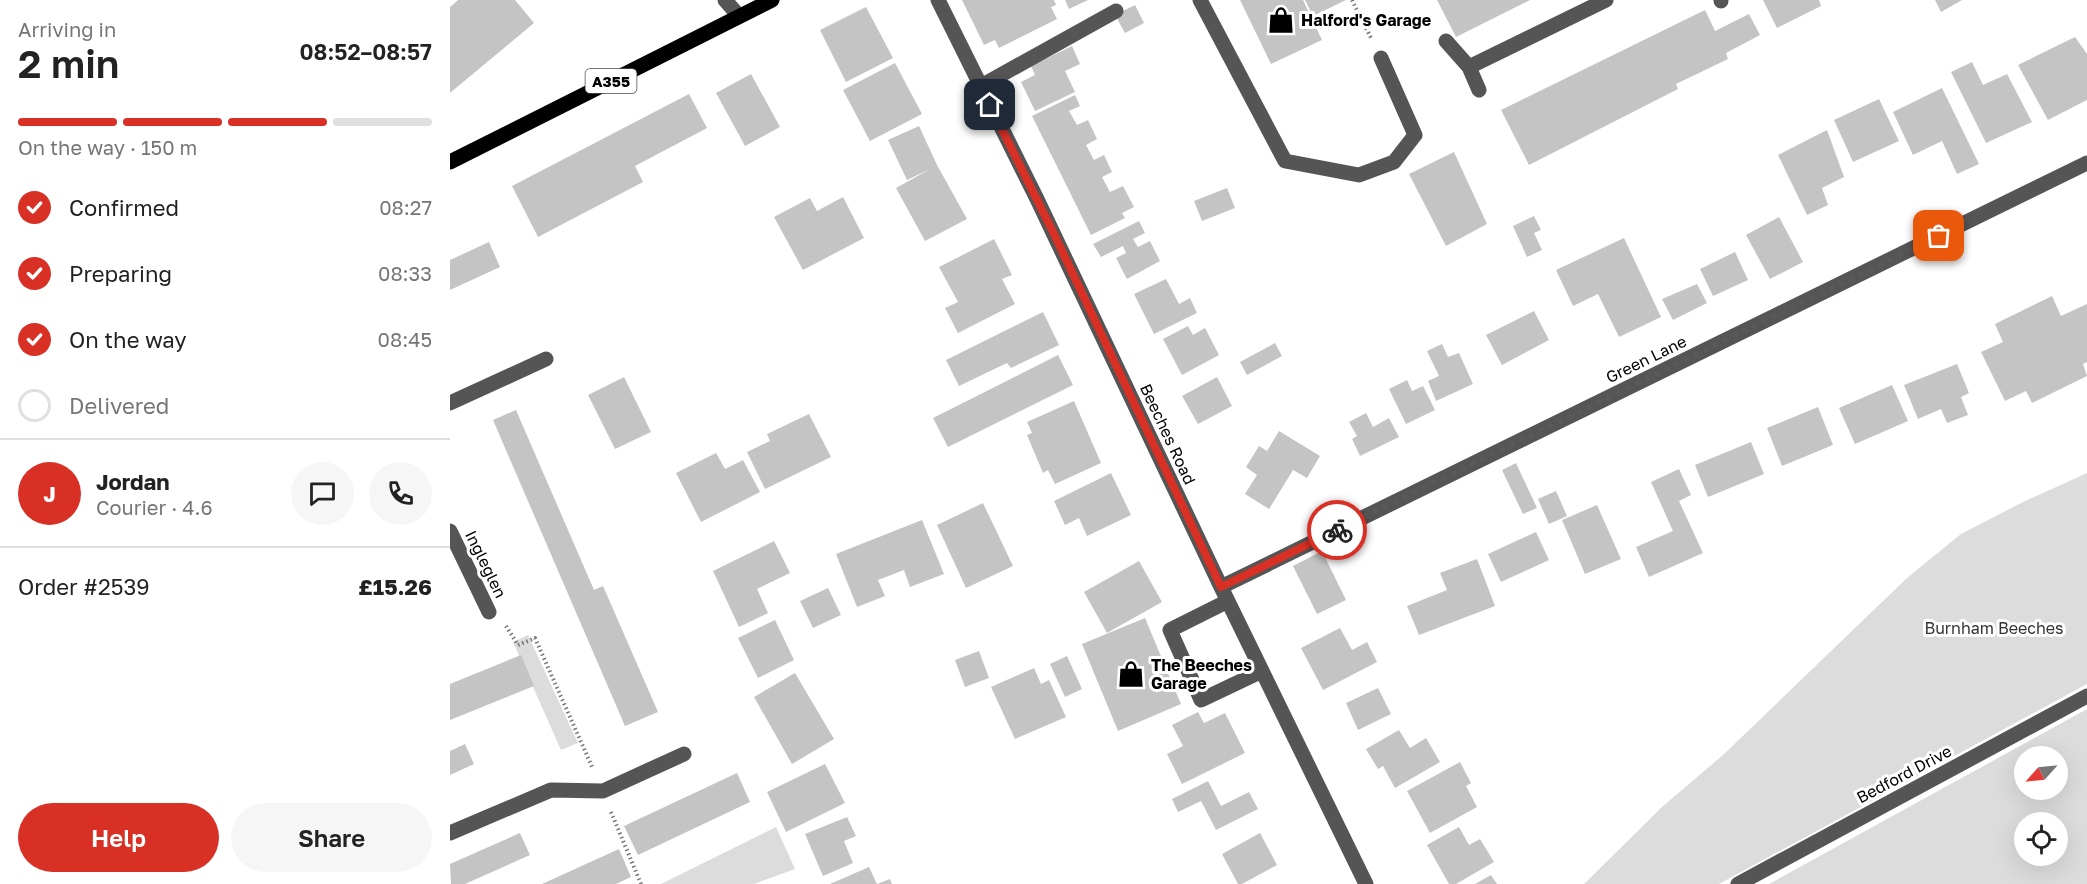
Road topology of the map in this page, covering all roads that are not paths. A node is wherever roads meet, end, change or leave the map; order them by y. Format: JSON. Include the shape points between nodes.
{"nodes":[{"id":1,"x":725,"y":0,"type":"edge"},
{"id":2,"x":772,"y":0,"type":"edge"},
{"id":3,"x":938,"y":0,"type":"edge"},
{"id":4,"x":1200,"y":0,"type":"edge"},
{"id":5,"x":1606,"y":0,"type":"edge"},
{"id":6,"x":1116,"y":11,"type":"dead end"},
{"id":7,"x":739,"y":16,"type":"junction"},
{"id":8,"x":1446,"y":41,"type":"dead end"},
{"id":9,"x":1380,"y":58,"type":"road end"},
{"id":10,"x":1468,"y":67,"type":"junction"},
{"id":11,"x":981,"y":86,"type":"junction"},
{"id":12,"x":1479,"y":90,"type":"dead end"},
{"id":13,"x":450,"y":162,"type":"edge"},
{"id":14,"x":2087,"y":164,"type":"edge"},
{"id":15,"x":546,"y":359,"type":"dead end"},
{"id":16,"x":450,"y":403,"type":"edge"},
{"id":17,"x":450,"y":531,"type":"edge"},
{"id":18,"x":1221,"y":587,"type":"junction"},
{"id":19,"x":1228,"y":601,"type":"junction"},
{"id":20,"x":489,"y":612,"type":"road end"},
{"id":21,"x":1262,"y":671,"type":"junction"},
{"id":22,"x":2087,"y":696,"type":"edge"},
{"id":23,"x":684,"y":754,"type":"dead end"},
{"id":24,"x":450,"y":833,"type":"edge"},
{"id":25,"x":1366,"y":884,"type":"edge"},
{"id":26,"x":1738,"y":884,"type":"edge"}],
"edges":[{"from":1,"to":7,"type":"street"},
{"from":2,"to":7,"type":"main road","number":"A355"},
{"from":3,"to":11,"type":"street","name":"Beeches Road"},
{"from":4,"to":9,"type":"street","via":[[1285,161],[1359,175],[1394,162],[1416,135]]},
{"from":5,"to":10,"type":"street"},
{"from":6,"to":11,"type":"street"},
{"from":7,"to":13,"type":"main road","number":"A355"},
{"from":8,"to":10,"type":"street"},
{"from":10,"to":12,"type":"street"},
{"from":11,"to":18,"type":"street","name":"Beeches Road"},
{"from":14,"to":18,"type":"street","name":"Green Lane"},
{"from":15,"to":16,"type":"street"},
{"from":17,"to":20,"type":"street","name":"Ingleglen"},
{"from":18,"to":19,"type":"street","name":"Beeches Road"},
{"from":19,"to":21,"type":"street","name":"Beeches Road"},
{"from":19,"to":21,"type":"street","via":[[1170,630],[1201,700]]},
{"from":21,"to":25,"type":"street","name":"Beeches Road"},
{"from":22,"to":26,"type":"street","name":"Bedford Drive"},
{"from":23,"to":24,"type":"street","via":[[603,791],[550,790]]}]}
